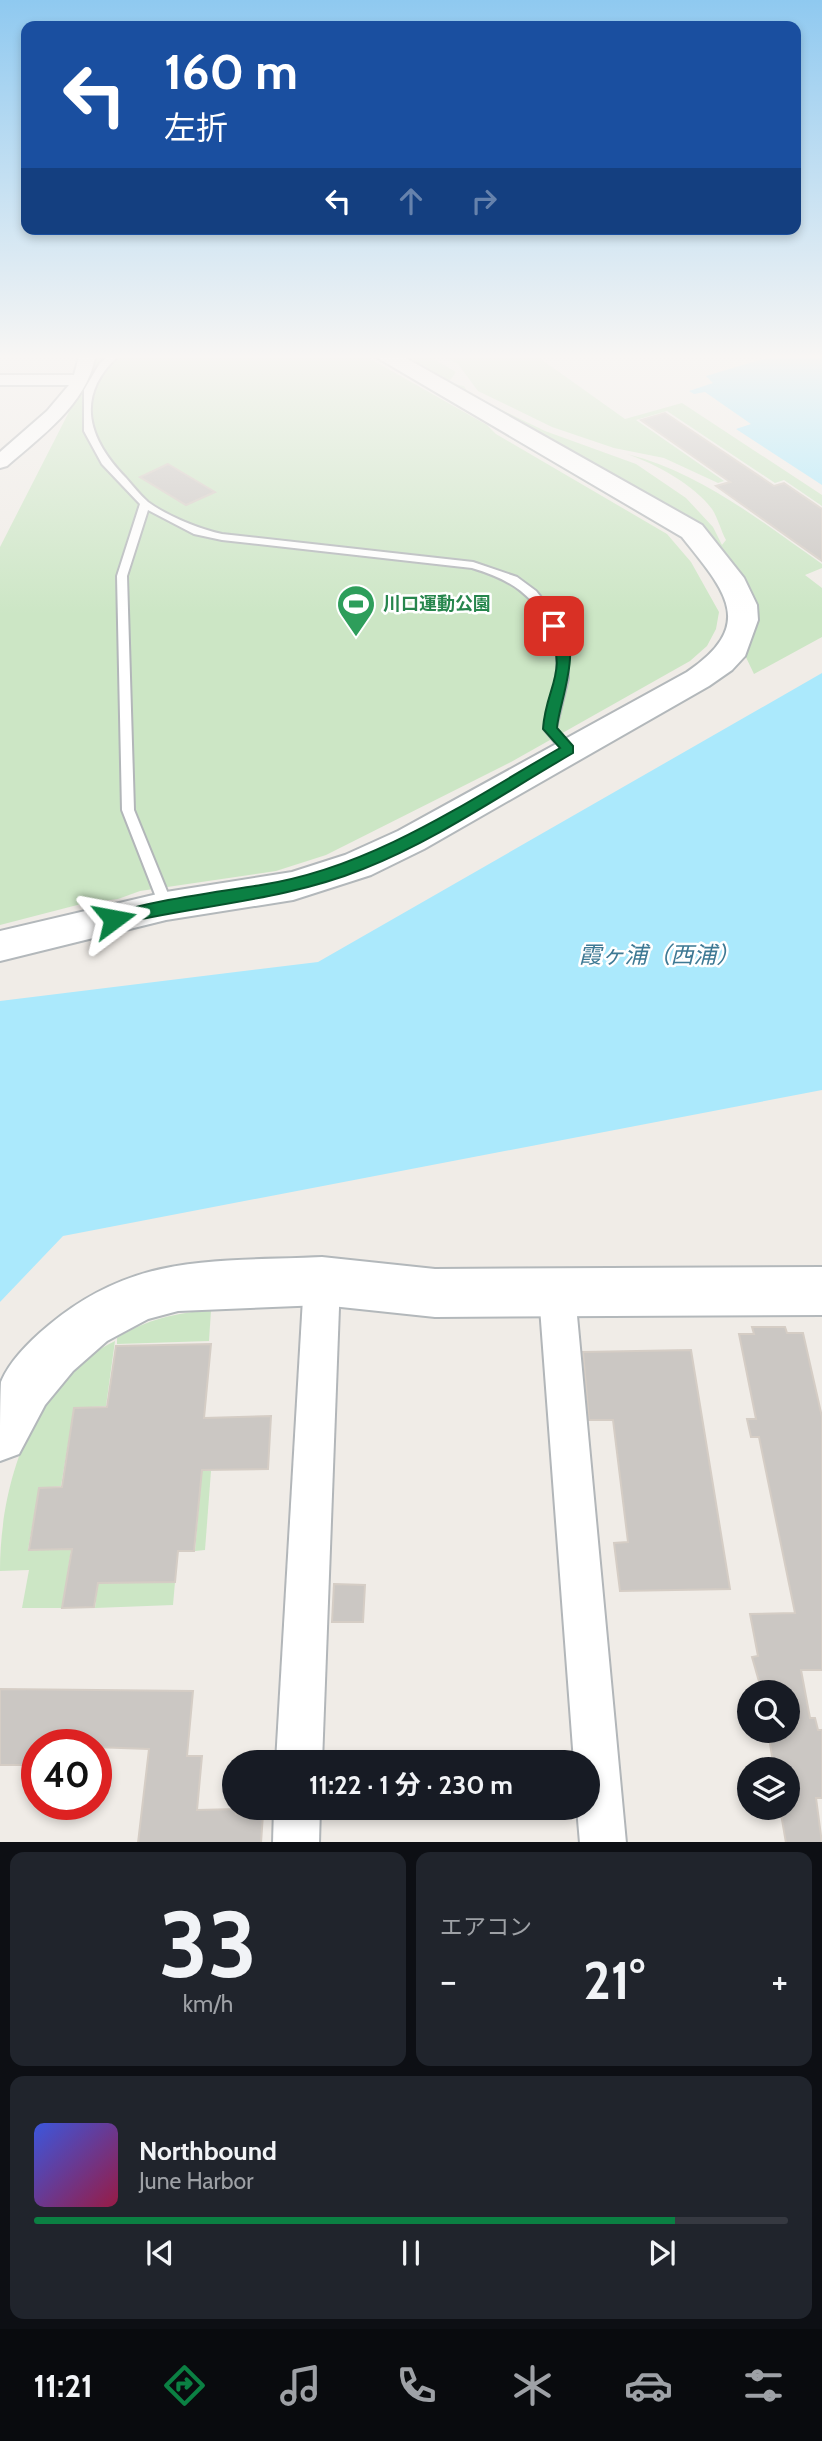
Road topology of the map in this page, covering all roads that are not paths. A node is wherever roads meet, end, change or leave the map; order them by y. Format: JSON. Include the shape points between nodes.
{"nodes":[{"id":1,"x":22,"y":443,"type":"edge"},
{"id":2,"x":95,"y":443,"type":"edge"},
{"id":3,"x":540,"y":443,"type":"edge"},
{"id":4,"x":0,"y":462,"type":"edge"},
{"id":5,"x":145,"y":504,"type":"junction"},
{"id":6,"x":568,"y":750,"type":"junction"},
{"id":7,"x":166,"y":906,"type":"junction"},
{"id":8,"x":0,"y":946,"type":"edge"},
{"id":9,"x":322,"y":1281,"type":"junction"},
{"id":10,"x":822,"y":1291,"type":"edge"},
{"id":11,"x":557,"y":1294,"type":"junction"},
{"id":12,"x":0,"y":1435,"type":"edge"},
{"id":13,"x":300,"y":1750,"type":"edge"},
{"id":14,"x":297,"y":1820,"type":"edge"},
{"id":15,"x":296,"y":1842,"type":"edge"},
{"id":16,"x":603,"y":1842,"type":"edge"}],
"edges":[{"from":1,"to":4,"type":"street"},
{"from":2,"to":5,"type":"lane","via":[[105,462]]},
{"from":3,"to":6,"type":"street","via":[[692,531],[730,578],[742,605],[740,636],[721,663]]},
{"from":5,"to":6,"type":"lane","via":[[198,532],[473,565],[526,585],[545,605],[563,646],[562,679],[550,729]]},
{"from":5,"to":7,"type":"lane","via":[[122,576],[128,810]]},
{"from":6,"to":7,"type":"street","via":[[411,840],[358,865],[293,886]]},
{"from":7,"to":8,"type":"street"},
{"from":9,"to":11,"type":"street","via":[[435,1293]]},
{"from":9,"to":12,"type":"street","via":[[178,1287],[139,1297],[89,1324],[55,1353],[27,1387]]},
{"from":9,"to":13,"type":"street"},
{"from":10,"to":11,"type":"street"},
{"from":11,"to":16,"type":"street"},
{"from":14,"to":15,"type":"street"}]}
